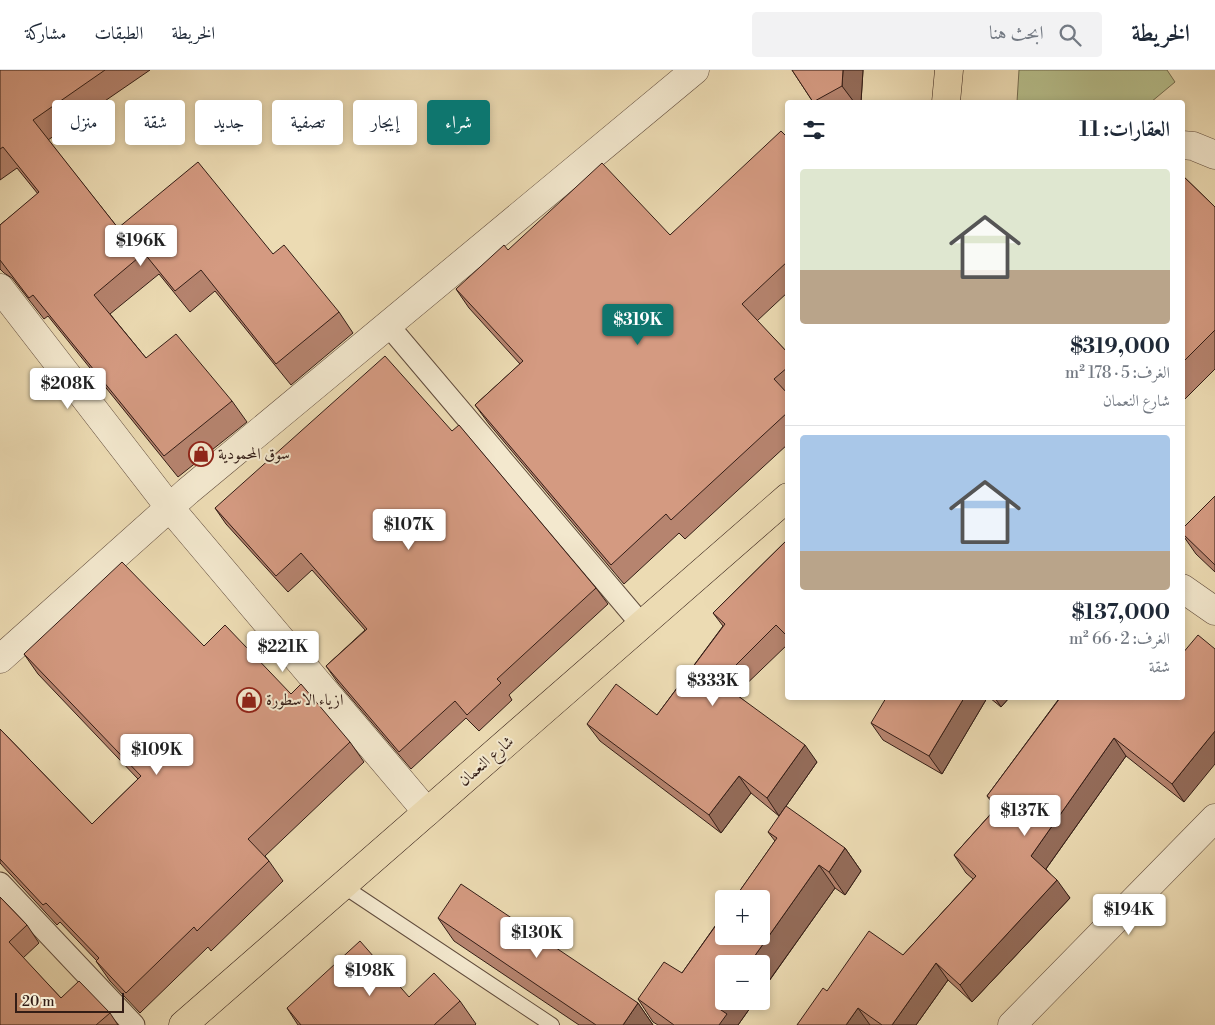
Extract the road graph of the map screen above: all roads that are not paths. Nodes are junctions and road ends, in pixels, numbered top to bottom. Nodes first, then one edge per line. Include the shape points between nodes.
1 (694, 70) edge
2 (950, 70) edge
3 (946, 100) edge
4 (1185, 145) edge
5 (1215, 155) edge
6 (0, 288) edge
7 (388, 325) junction
8 (785, 500) edge
9 (170, 508) junction
10 (1185, 590) edge
11 (1215, 611) edge
12 (642, 625) junction
13 (0, 659) edge
14 (427, 812) junction
15 (1215, 818) edge
16 (0, 883) edge
17 (343, 886) junction
18 (134, 1025) edge
19 (183, 1025) edge
20 (552, 1025) edge
21 (1012, 1025) edge

1 - 7 street
2 - 3 main road
4 - 5 street
6 - 9 street
7 - 9 street
7 - 12 street
8 - 12 main road, شارع النعمان
9 - 13 street
9 - 14 street
10 - 11 street
12 - 14 main road, شارع النعمان
14 - 17 main road, شارع النعمان
15 - 21 street
16 - 18 street
17 - 19 main road, شارع النعمان
17 - 20 lane

